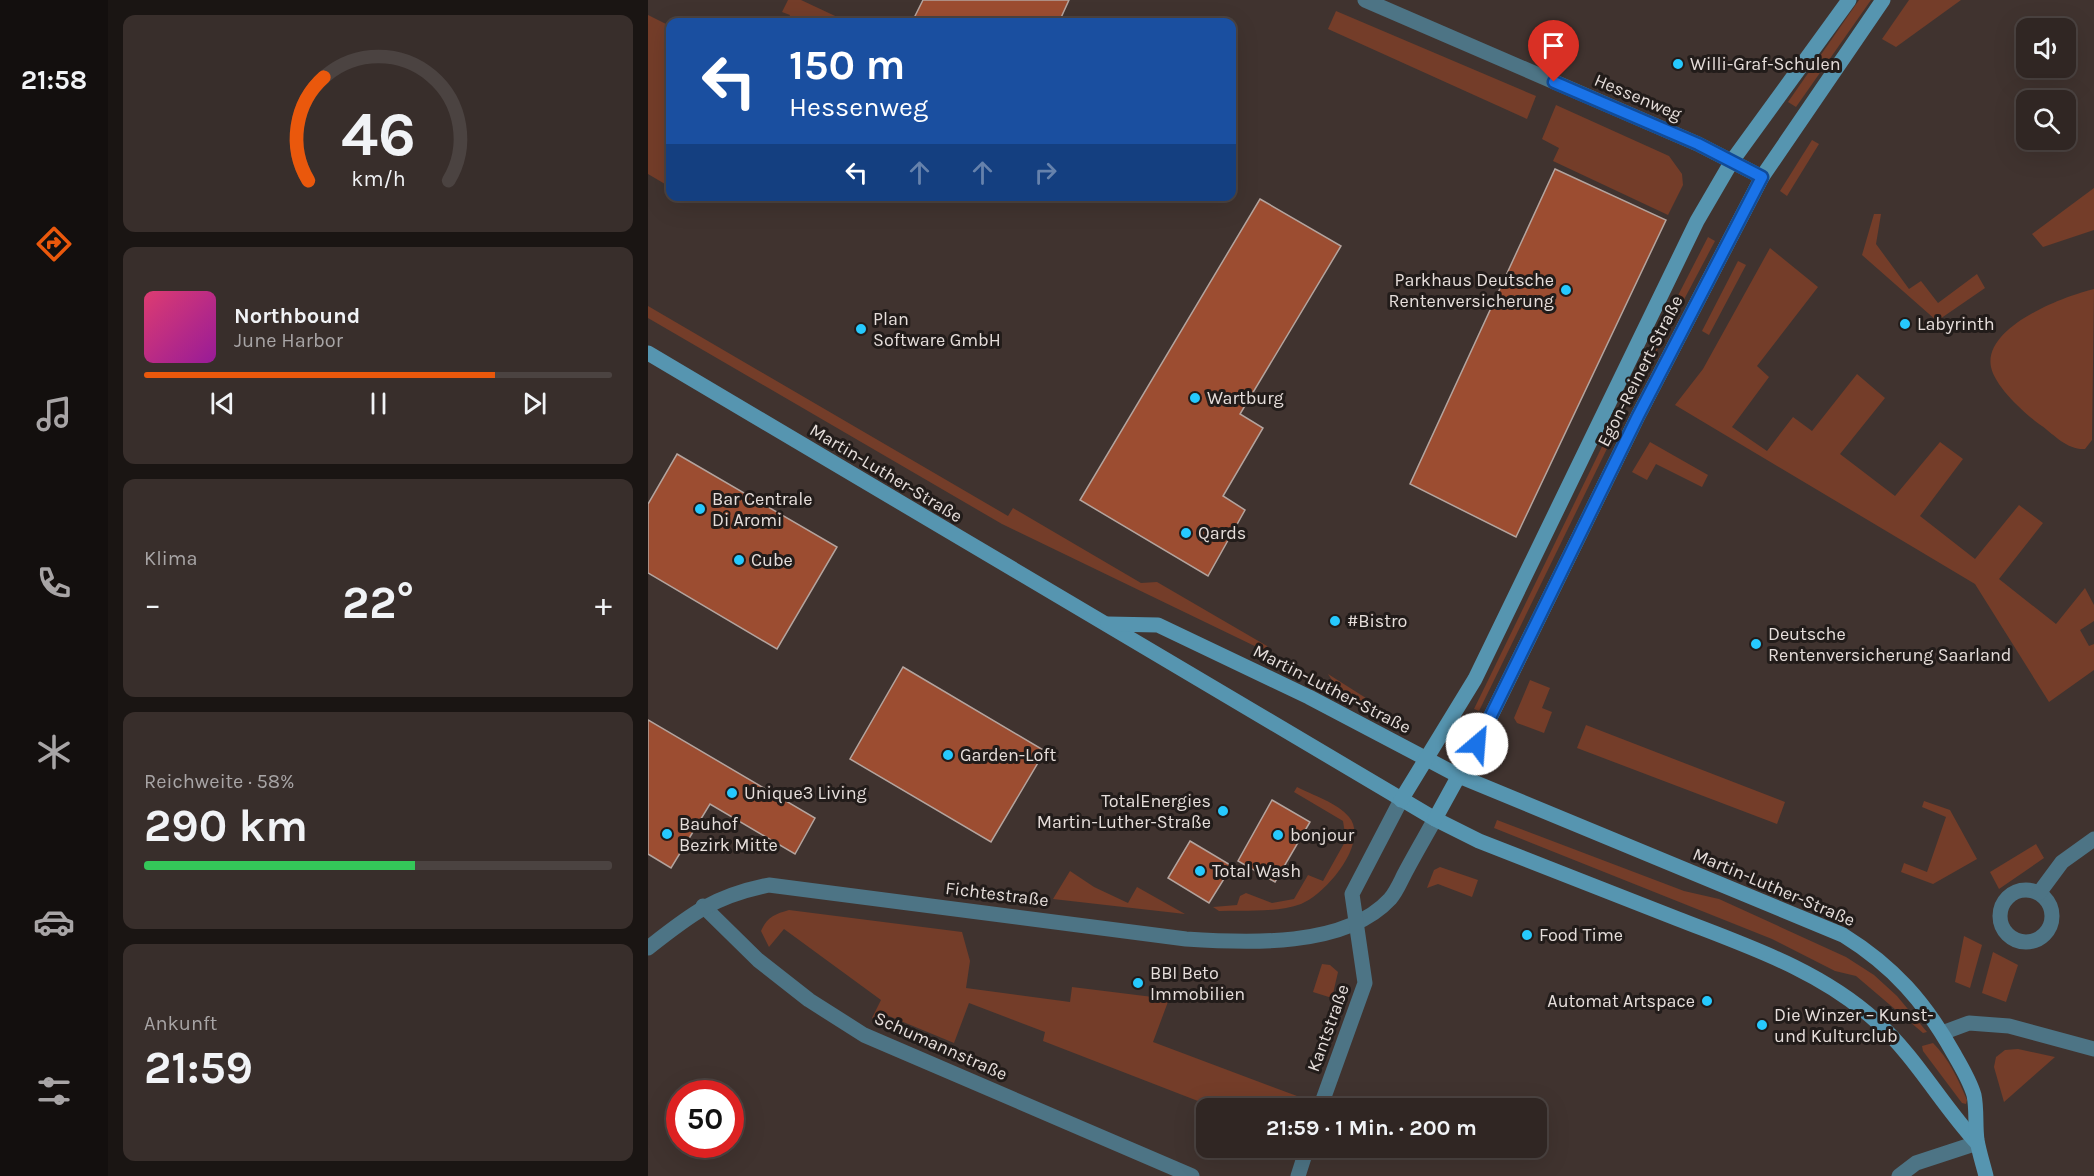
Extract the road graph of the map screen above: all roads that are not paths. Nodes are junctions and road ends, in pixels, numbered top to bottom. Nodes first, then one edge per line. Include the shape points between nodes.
1 (1365, 0) edge
2 (1849, 0) edge
3 (1883, 0) edge
4 (1731, 161) junction
5 (1762, 177) junction
6 (648, 353) edge
7 (1105, 624) junction
8 (1428, 759) junction
9 (1459, 776) junction
10 (1401, 800) junction
11 (1435, 819) junction
12 (2094, 839) edge
13 (2039, 893) dead end
14 (703, 906) junction
15 (1357, 924) junction
16 (648, 948) edge
17 (1942, 1033) junction
18 (2094, 1049) edge
19 (1324, 1098) edge
20 (1977, 1143) junction
21 (1304, 1158) edge
22 (1192, 1176) edge
23 (1298, 1176) edge
24 (1899, 1176) edge
25 (1986, 1176) edge

1 - 4 street, Hessenweg
2 - 4 main road, Egon-Reinert-Straße
3 - 5 main road, Egon-Reinert-Straße
4 - 5 street, Hessenweg
4 - 8 main road, Egon-Reinert-Straße via 1682,252 1475,679
5 - 9 main road, Egon-Reinert-Straße
6 - 7 main road, Martin-Luther-Straße
7 - 8 main road, Martin-Luther-Straße via 1158,625
7 - 10 main road, Martin-Luther-Straße
8 - 9 main road, Martin-Luther-Straße
8 - 10 main road
9 - 11 main road, Fichtestraße
9 - 17 main road, Martin-Luther-Straße via 1843,935 1894,972
10 - 11 main road, Martin-Luther-Straße
10 - 15 street via 1352,894
11 - 15 street, Fichtestraße via 1392,897
11 - 20 main road, Martin-Luther-Straße via 1479,841 1779,959 1827,984 1875,1020 1908,1052
12 - 13 street via 2062,862
14 - 15 street, Fichtestraße via 736,892 769,885 1230,942 1310,936
14 - 16 street, Fichtestraße
14 - 22 street, Schumannstraße via 758,960 809,1000 864,1035
15 - 19 street, Kantstraße via 1365,983
17 - 18 street via 1969,1023 2009,1026
17 - 20 main road, Martin-Luther-Straße via 1974,1095
20 - 24 street via 1916,1163
20 - 25 main road
21 - 23 street

